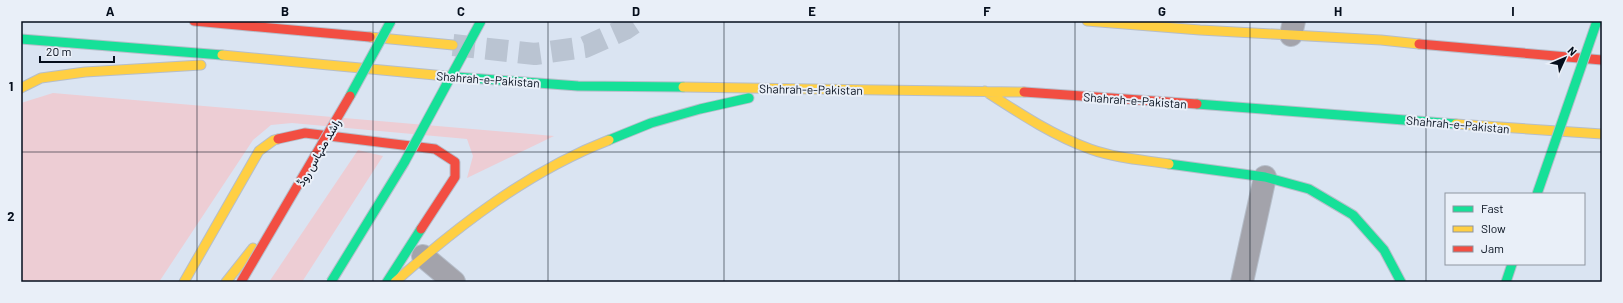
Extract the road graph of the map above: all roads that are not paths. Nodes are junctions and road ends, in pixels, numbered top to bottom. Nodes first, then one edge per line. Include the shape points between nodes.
1 (194, 21) edge
2 (391, 21) edge
3 (481, 21) edge
4 (1087, 21) edge
5 (1160, 21) edge
6 (1596, 21) edge
7 (1293, 28) edge
8 (1200, 30) junction
9 (21, 39) edge
10 (453, 45) tunnel mouth
11 (286, 60) junction
12 (1602, 60) edge
13 (21, 88) edge
14 (801, 88) junction
15 (984, 91) junction
16 (1602, 134) edge
17 (1265, 177) junction
18 (1537, 193) edge
19 (290, 200) junction
20 (423, 256) junction
21 (1512, 265) edge
22 (184, 282) edge
23 (226, 282) edge
24 (240, 282) edge
25 (331, 282) edge
26 (387, 282) edge
27 (395, 282) edge
28 (454, 282) edge
29 (1242, 282) edge
30 (1400, 282) edge
31 (1506, 282) edge

1 - 10 main road
2 - 19 main road, راشد منہاس روڈ, bridge
3 - 25 main road, bridge via 404,163
4 - 8 main road
5 - 8 main road
6 - 18 main road, bridge
7 - 8 main road
7 - 12 main road via 1381,40
9 - 11 main road, Shahrah-e-Pakistan
11 - 13 main road via 84,72 41,78
11 - 14 main road, Shahrah-e-Pakistan via 578,86
14 - 15 main road, Shahrah-e-Pakistan
14 - 20 main road via 718,103 638,128 561,162 489,204
15 - 16 main road, Shahrah-e-Pakistan via 1057,94
15 - 17 main road via 1038,125 1091,149 1134,159
17 - 29 street
17 - 30 main road via 1309,189 1353,215 1384,250
19 - 23 main road, bridge
19 - 24 main road, راشد منہاس روڈ, bridge
20 - 27 main road
20 - 28 street
21 - 31 main road
22 - 26 main road via 259,151 274,140 305,133 435,149 455,162 455,177

